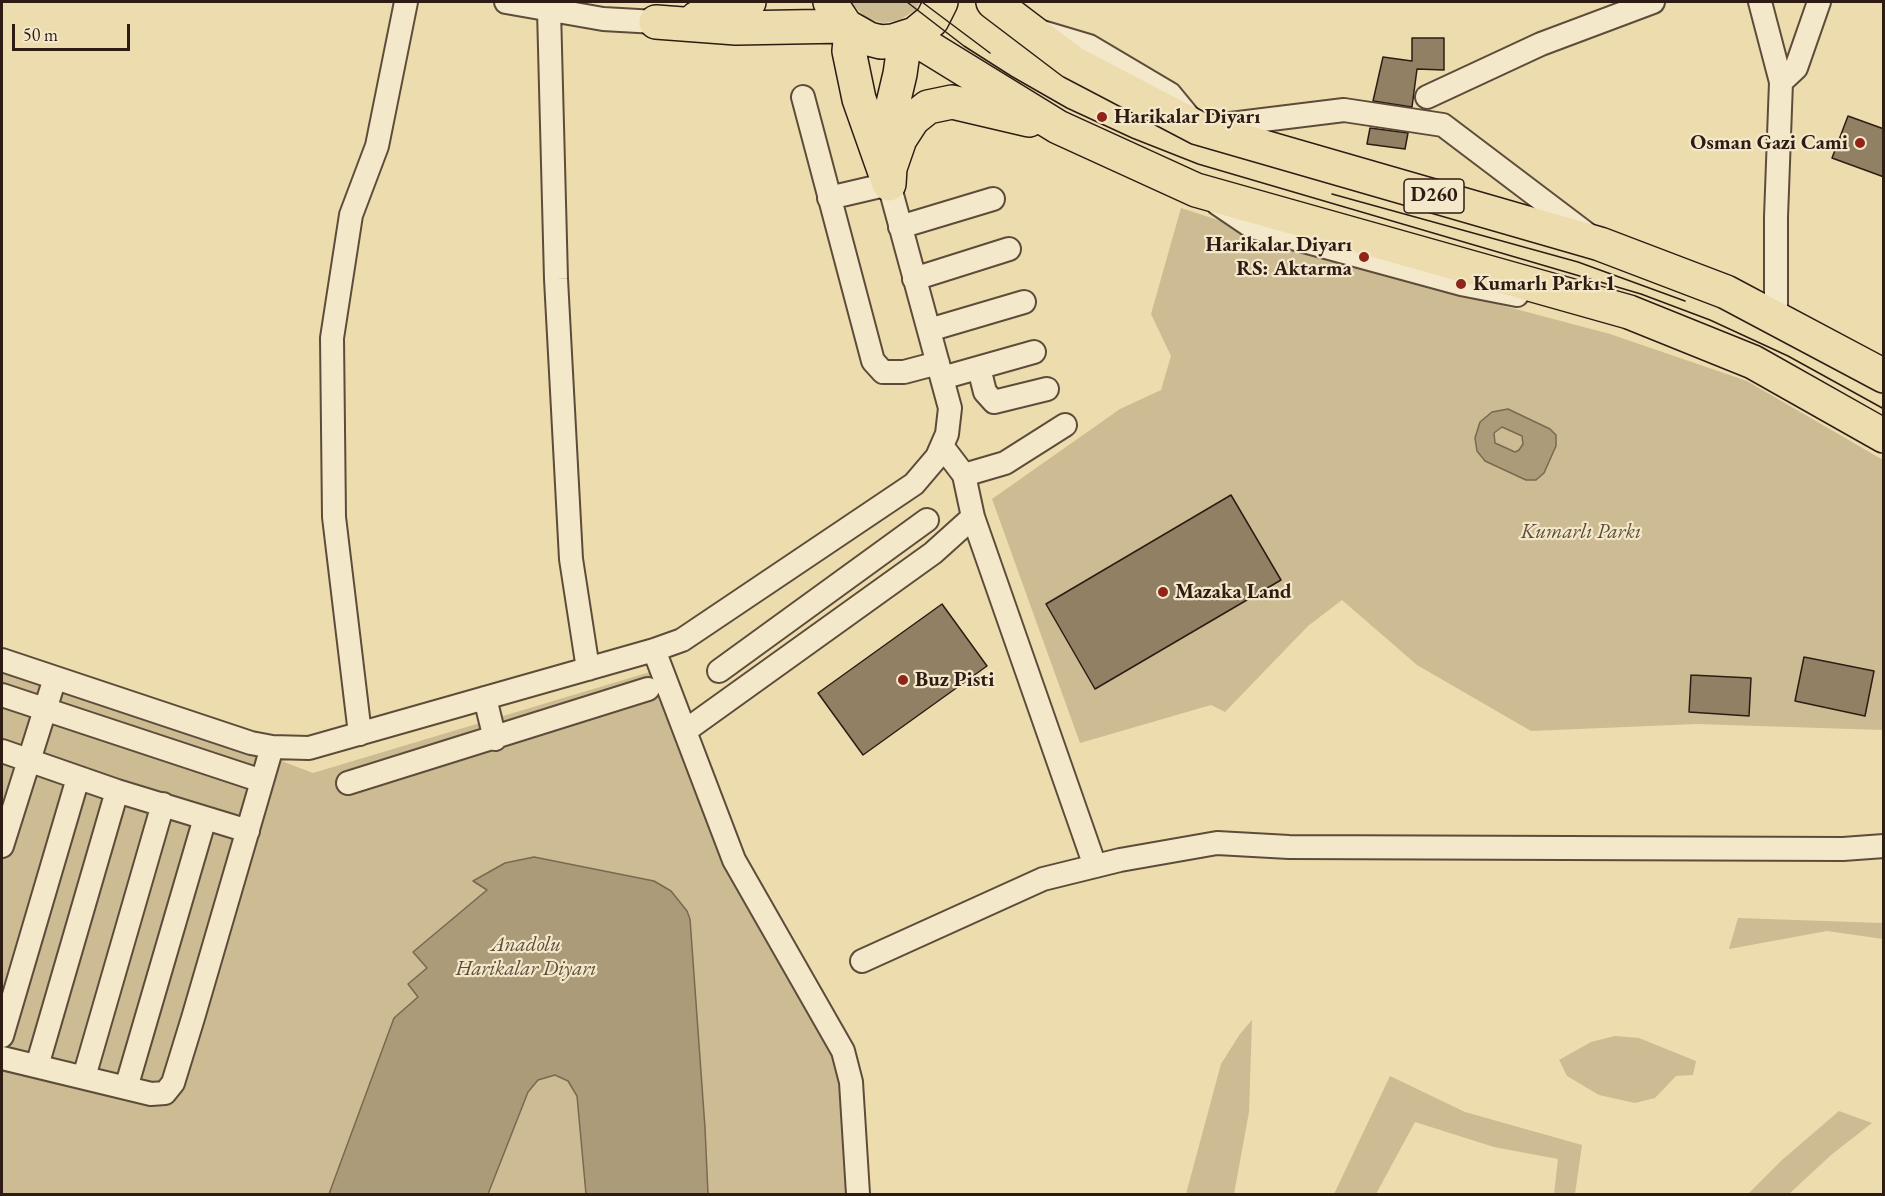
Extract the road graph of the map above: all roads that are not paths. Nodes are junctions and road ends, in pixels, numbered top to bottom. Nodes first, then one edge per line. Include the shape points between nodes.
1 (406, 2) edge
2 (506, 2) edge
3 (749, 2) edge
4 (941, 2) edge
5 (993, 2) edge
6 (1653, 2) edge
7 (1760, 2) edge
8 (1819, 2) edge
9 (549, 10) junction
10 (842, 19) edge
11 (656, 22) junction
12 (907, 37) junction
13 (1781, 82) junction
14 (803, 97) dead end
15 (1427, 97) dead end
16 (1058, 127) junction
17 (1198, 128) junction
18 (889, 184) junction
19 (829, 198) junction
20 (993, 199) dead end
21 (900, 227) junction
22 (1600, 244) junction
23 (1010, 249) dead end
24 (914, 279) junction
25 (1024, 302) dead end
26 (1776, 318) junction
27 (929, 330) junction
28 (1034, 352) dead end
29 (979, 368) junction
30 (940, 370) junction
31 (1884, 376) edge
32 (1047, 389) dead end
33 (1065, 425) dead end
34 (1884, 436) edge
35 (942, 446) junction
36 (964, 475) junction
37 (973, 517) junction
38 (927, 520) dead end
39 (828, 542) junction
40 (851, 574) junction
41 (869, 599) junction
42 (654, 651) junction
43 (2, 660) edge
44 (588, 669) junction
45 (719, 671) dead end
46 (55, 678) junction
47 (648, 689) dead end
48 (2, 695) edge
49 (485, 698) junction
50 (44, 709) junction
51 (685, 731) junction
52 (360, 734) junction
53 (495, 739) junction
54 (272, 747) junction
55 (2, 751) edge
56 (28, 761) junction
57 (78, 778) junction
58 (262, 781) junction
59 (348, 783) dead end
60 (117, 791) junction
61 (163, 804) junction
62 (205, 818) junction
63 (248, 831) junction
64 (2, 846) edge
65 (1884, 846) edge
66 (1095, 866) junction
67 (862, 961) dead end
68 (2, 1036) edge
69 (2, 1058) edge
70 (37, 1066) junction
71 (84, 1077) junction
72 (126, 1088) junction
73 (858, 1194) edge

1 - 52 street via 377,146 351,215 332,338 334,518
2 - 9 street
3 - 11 highway via 696,18
4 - 12 highway via 932,20
5 - 17 highway, D260 via 1072,62
6 - 15 street via 1541,44
7 - 13 street
8 - 13 street via 1796,68
9 - 11 street
9 - 44 street via 556,279 569,512
10 - 11 highway via 773,29
10 - 12 highway via 868,39 881,42
10 - 18 highway via 859,99
12 - 16 highway
12 - 18 highway via 887,129
13 - 26 street
14 - 19 street
16 - 18 highway via 952,102 936,104 920,112 906,129 894,153
16 - 34 highway via 1196,190 1629,312 1753,362
17 - 22 highway, D260
17 - 22 street via 1344,110 1443,125
18 - 19 street
18 - 21 street
19 - 30 street via 873,361 883,372
20 - 21 street
21 - 24 street
22 - 26 highway, D260 via 1726,292
23 - 24 street
24 - 27 street
25 - 27 street
26 - 31 highway, D260
27 - 30 street
28 - 29 street
29 - 30 street
29 - 32 street via 985,392 994,402
30 - 35 street via 950,408
33 - 36 street via 1005,463
35 - 36 street
35 - 39 street via 914,484
36 - 37 street
37 - 41 street via 933,553
37 - 66 street
38 - 40 street
39 - 40 street
39 - 42 street via 682,640
40 - 41 street
40 - 45 street
41 - 51 street
42 - 44 street
42 - 51 street
43 - 46 street
44 - 49 street
46 - 50 street
46 - 54 street
47 - 53 street
48 - 50 street
49 - 52 street
49 - 53 street
50 - 56 street
50 - 58 street
51 - 73 street via 734,860 843,1051 851,1082
52 - 54 street via 309,748
53 - 59 street
54 - 58 street
55 - 56 street
56 - 57 street
56 - 64 street
57 - 60 street
57 - 68 street
58 - 63 street
60 - 61 street
60 - 70 street
61 - 62 street
61 - 71 street
62 - 63 street
62 - 72 street
63 - 72 street via 172,1083 165,1093
65 - 66 street via 1289,847 1217,843
66 - 67 street via 1043,879
69 - 70 street
70 - 71 street
71 - 72 street

